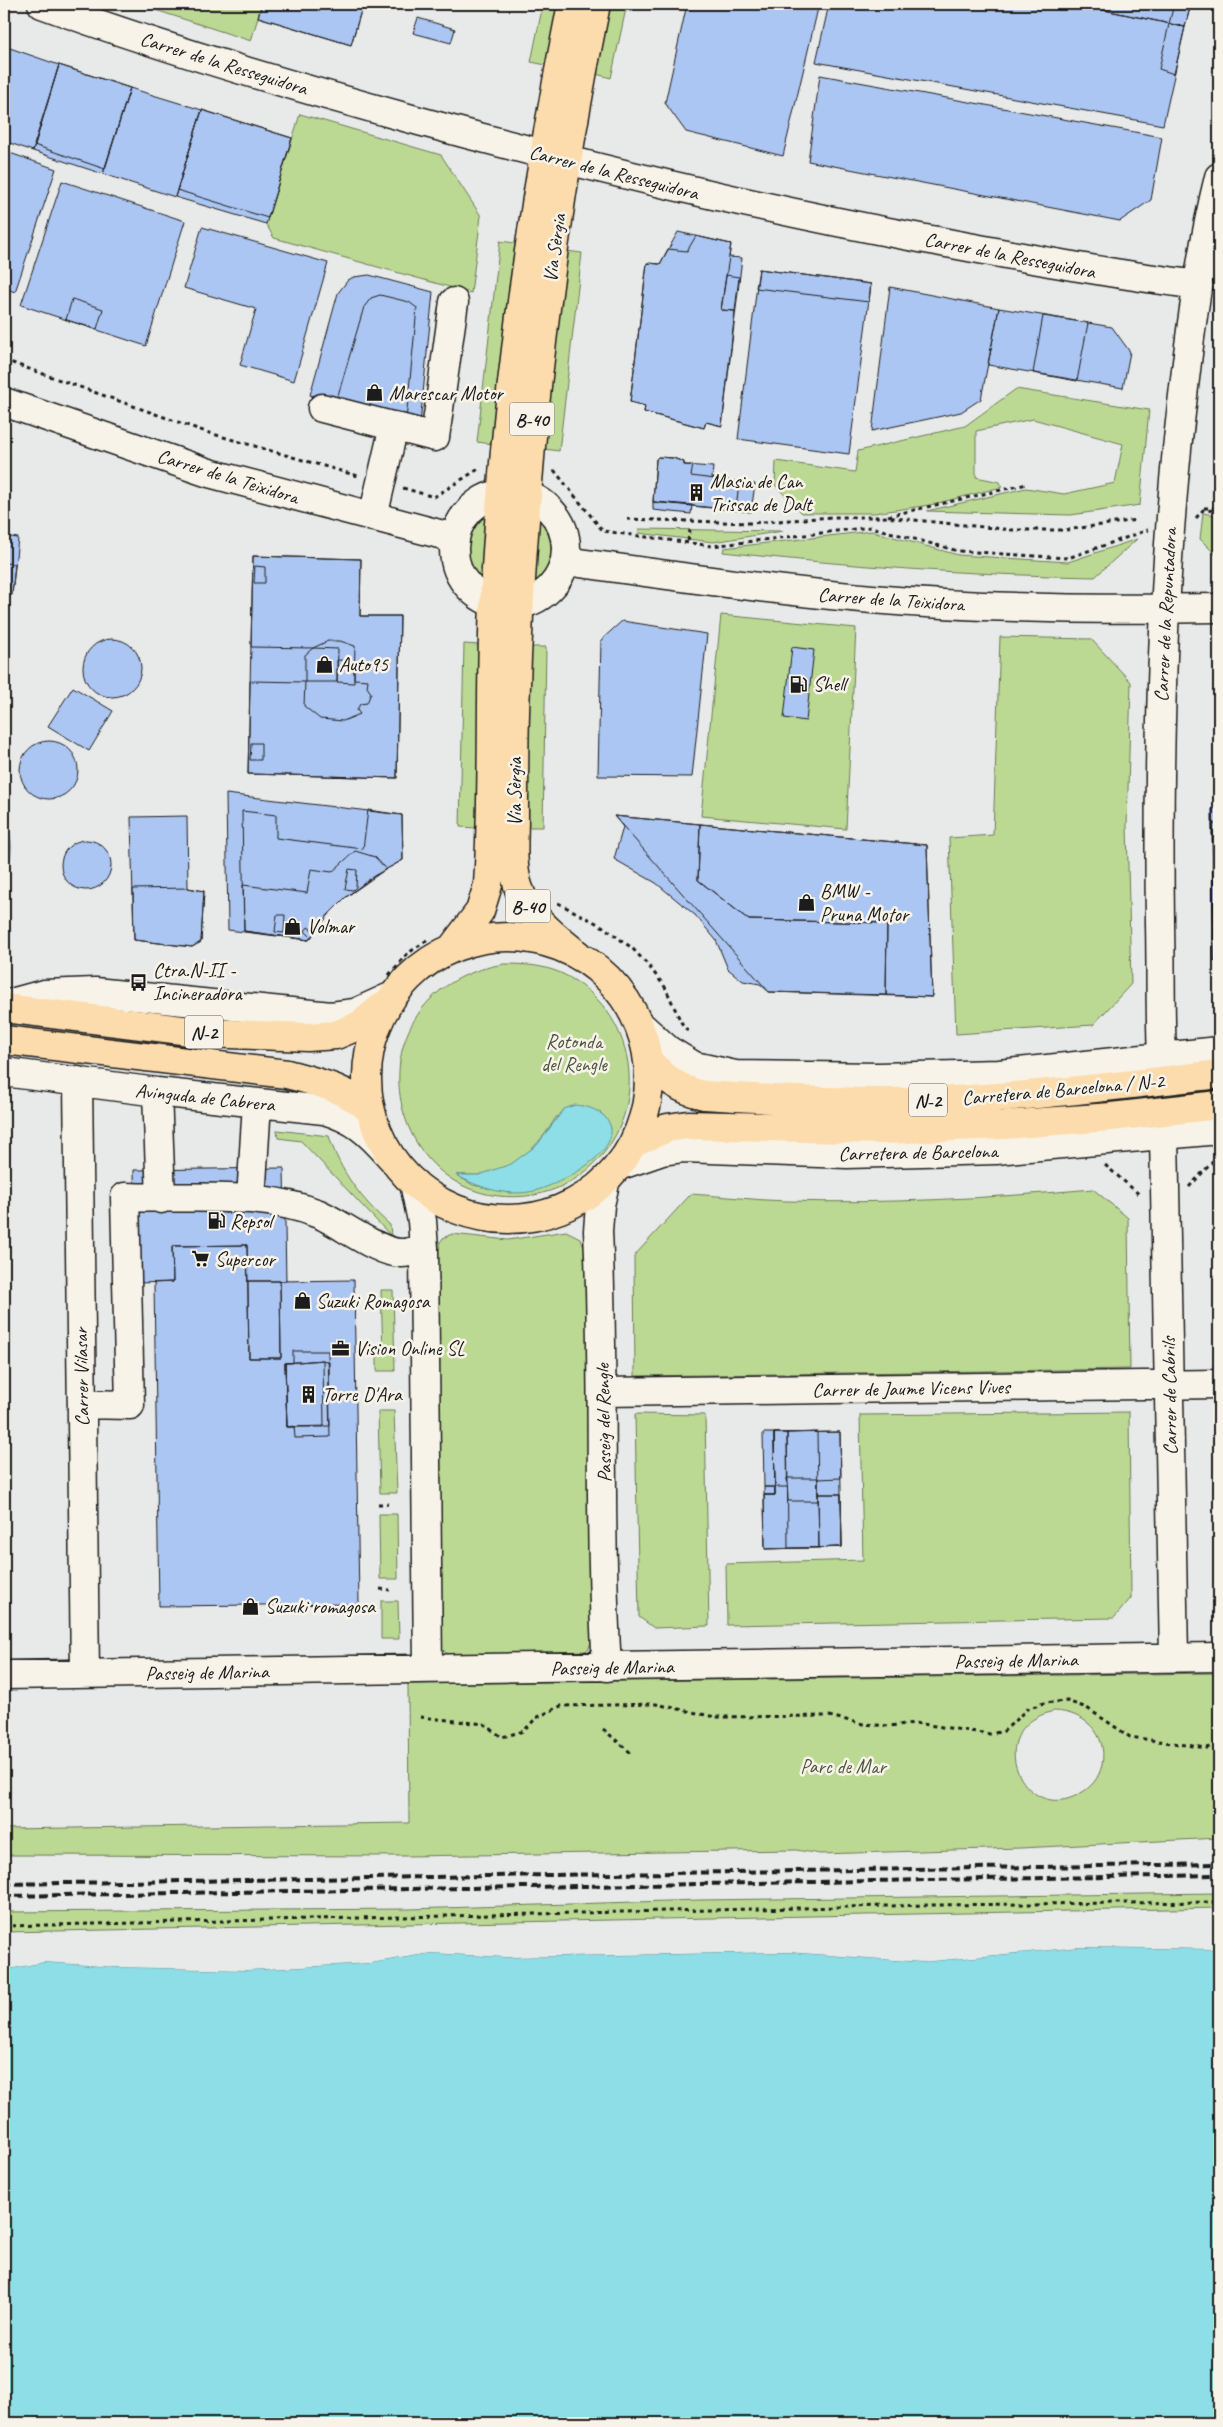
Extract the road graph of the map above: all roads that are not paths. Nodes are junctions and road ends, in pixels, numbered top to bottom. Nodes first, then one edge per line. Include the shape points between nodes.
1 (42, 4) edge
2 (572, 4) edge
3 (596, 4) edge
4 (555, 158) junction
5 (1219, 177) edge
6 (1199, 285) junction
7 (454, 302) dead end
8 (4, 402) edge
9 (322, 408) dead end
10 (394, 426) junction
11 (514, 494) junction
12 (373, 517) junction
13 (455, 541) junction
14 (565, 561) junction
15 (507, 604) junction
16 (1219, 608) edge
17 (1164, 609) junction
18 (452, 948) junction
19 (578, 955) junction
20 (392, 996) junction
21 (4, 1006) edge
22 (638, 1023) junction
23 (4, 1040) edge
24 (1219, 1051) edge
25 (1162, 1058) junction
26 (648, 1060) junction
27 (4, 1072) edge
28 (1219, 1074) edge
29 (78, 1081) junction
30 (157, 1092) junction
31 (257, 1103) junction
32 (1219, 1105) edge
33 (370, 1110) junction
34 (1219, 1130) edge
35 (1164, 1135) junction
36 (634, 1143) junction
37 (390, 1156) junction
38 (612, 1173) junction
39 (414, 1183) junction
40 (161, 1199) junction
41 (251, 1199) junction
42 (424, 1248) junction
43 (1219, 1384) edge
44 (1169, 1385) junction
45 (603, 1392) junction
46 (82, 1404) junction
47 (1174, 1657) junction
48 (1219, 1657) edge
49 (607, 1667) junction
50 (428, 1669) junction
51 (85, 1674) junction
52 (4, 1675) edge

1 - 4 street, Carrer de la Resseguidora via 213,62
2 - 4 main road, Via Sèrgia / B-40
3 - 4 main road, Via Sèrgia / B-40
4 - 6 street, Carrer de la Resseguidora via 771,210 1122,276
4 - 11 main road, Via Sèrgia / B-40 via 540,348 516,466
5 - 6 street, Carrer de la Repuntadora
6 - 17 street, Carrer de la Repuntadora via 1186,364
7 - 10 street via 435,437
8 - 12 street, Carrer de la Teixidora via 210,472
9 - 10 street
10 - 12 street
11 - 13 street via 488,498 475,505 465,515
11 - 14 street via 541,502 558,521 566,544
11 - 15 main road, Via Sèrgia / B-40
12 - 13 street, Carrer de la Teixidora
13 - 15 street via 454,557 468,586 480,596
14 - 15 street via 553,585 532,601
14 - 17 street, Carrer de la Teixidora via 762,588 874,599 1082,609
15 - 18 main road, Via Sèrgia / B-40 via 488,885 480,911
15 - 19 main road, Via Sèrgia / B-40 via 515,737 515,872 522,897 530,910
16 - 17 street, Carrer de la Teixidora
17 - 25 street, Carrer de la Repuntadora via 1159,831
18 - 19 main road, N-2 via 494,937 516,937 538,940
18 - 20 main road, N-2 via 408,976
19 - 22 main road, N-2 via 618,990
20 - 21 main road, N-2 via 360,1025 336,1035 308,1037 206,1032
20 - 33 main road, N-2 via 371,1039 366,1086
22 - 25 street via 668,1050 694,1066 735,1075 878,1077 999,1074
22 - 26 main road, N-2
23 - 33 main road, N-2 via 287,1074 318,1082 358,1099
24 - 25 street
26 - 28 main road, Carretera de Barcelona / N-2 / N-2 via 673,1084 690,1093 887,1102 1001,1097
26 - 36 main road, N-2 via 646,1111
27 - 29 street, Avinguda de Cabrera
29 - 30 street, Avinguda de Cabrera
29 - 46 street, Carrer Vilasar
30 - 31 street, Avinguda de Cabrera
30 - 40 street
31 - 37 street, Avinguda de Cabrera via 324,1110 348,1118 373,1137
31 - 41 street
32 - 36 main road, Carretera de Barcelona / N-2 / N-2 via 1004,1125 883,1130 688,1125 667,1128
33 - 37 main road, N-2
34 - 35 street, Carretera de Barcelona
35 - 38 street, Carretera de Barcelona via 1047,1147 912,1153 684,1148 662,1151
35 - 44 street, Carrer de Cabrils
36 - 38 main road, N-2
37 - 39 main road, N-2
38 - 39 main road, N-2 via 588,1195 568,1206 546,1214 507,1219 453,1208
38 - 45 street, Passeig del Rengle via 600,1205 598,1231
39 - 42 street
40 - 41 street
40 - 46 street via 125,1197 130,1405
41 - 42 street via 319,1214 370,1243 401,1254
42 - 50 street
43 - 44 street, Carrer de Jaume Vicens Vives
44 - 45 street, Carrer de Jaume Vicens Vives
44 - 47 street, Carrer de Cabrils
45 - 49 street, Passeig del Rengle
46 - 51 street, Carrer Vilasar
47 - 48 street, Passeig de Marina
47 - 49 street, Passeig de Marina
49 - 50 street, Passeig de Marina
50 - 51 street, Passeig de Marina
51 - 52 street, Passeig de Marina

